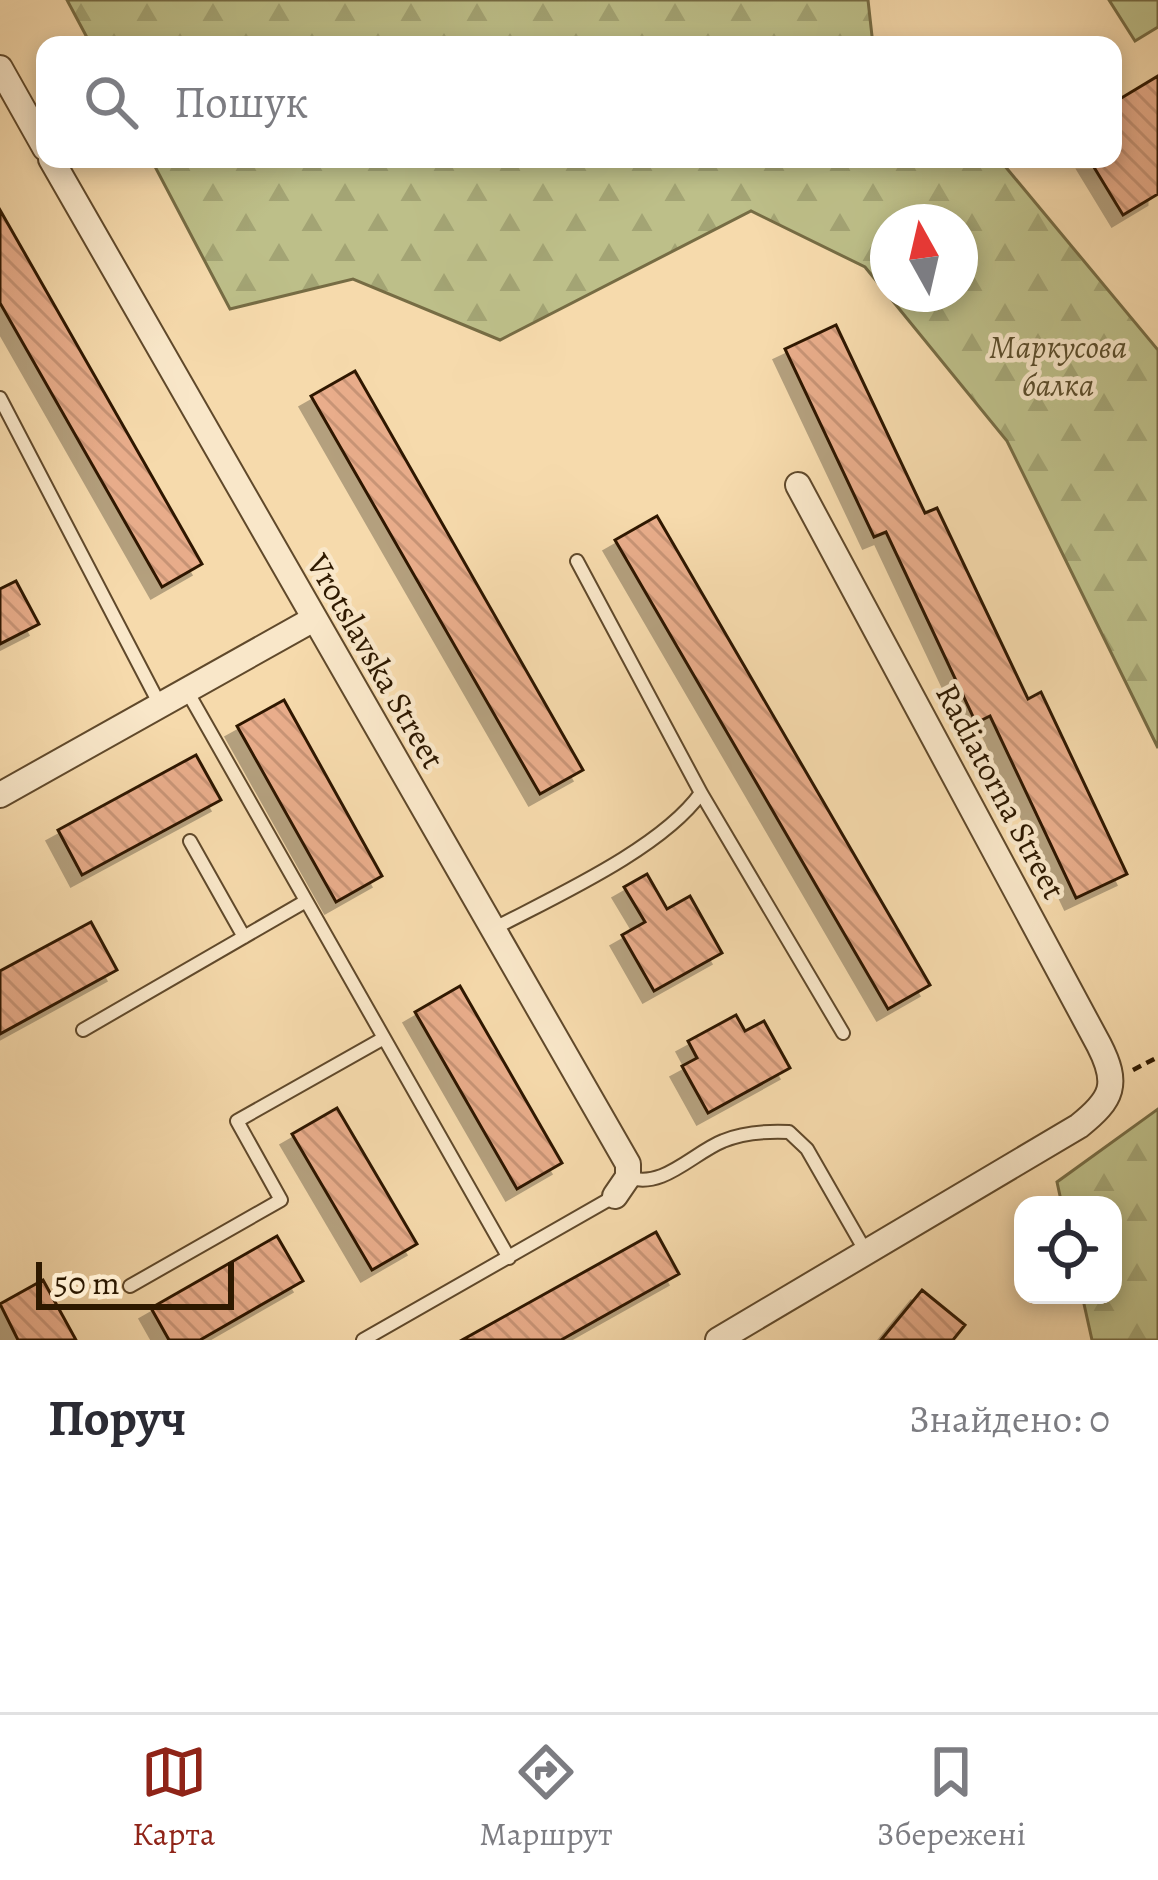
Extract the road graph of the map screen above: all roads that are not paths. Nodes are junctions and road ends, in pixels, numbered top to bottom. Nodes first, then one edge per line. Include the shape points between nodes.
1 (0, 68) edge
2 (36, 132) edge
3 (56, 168) edge
4 (0, 398) edge
5 (799, 484) dead end
6 (577, 561) dead end
7 (312, 620) junction
8 (187, 690) junction
9 (160, 705) junction
10 (701, 793) junction
11 (0, 795) edge
12 (190, 841) dead end
13 (306, 901) junction
14 (495, 928) junction
15 (244, 938) junction
16 (83, 1030) dead end
17 (843, 1033) dead end
18 (384, 1038) junction
19 (621, 1187) junction
20 (866, 1252) junction
21 (509, 1258) junction
22 (130, 1286) dead end
23 (363, 1340) edge
24 (718, 1340) edge

1 - 2 street
3 - 7 street, Vrotslavska Street
4 - 9 lane
5 - 20 street, Radiatorna Street via 1112,1081 1079,1126
6 - 10 lane
7 - 8 street
7 - 14 street, Vrotslavska Street
8 - 9 street
8 - 13 lane
9 - 11 street
10 - 14 lane via 641,844
10 - 17 lane
12 - 15 lane
13 - 15 lane
13 - 18 lane
14 - 19 street, Vrotslavska Street via 628,1165
15 - 16 lane
18 - 21 lane
18 - 22 lane via 237,1121 281,1200
19 - 20 lane via 657,1178 721,1141 789,1132
19 - 21 lane
20 - 24 street
21 - 23 lane

